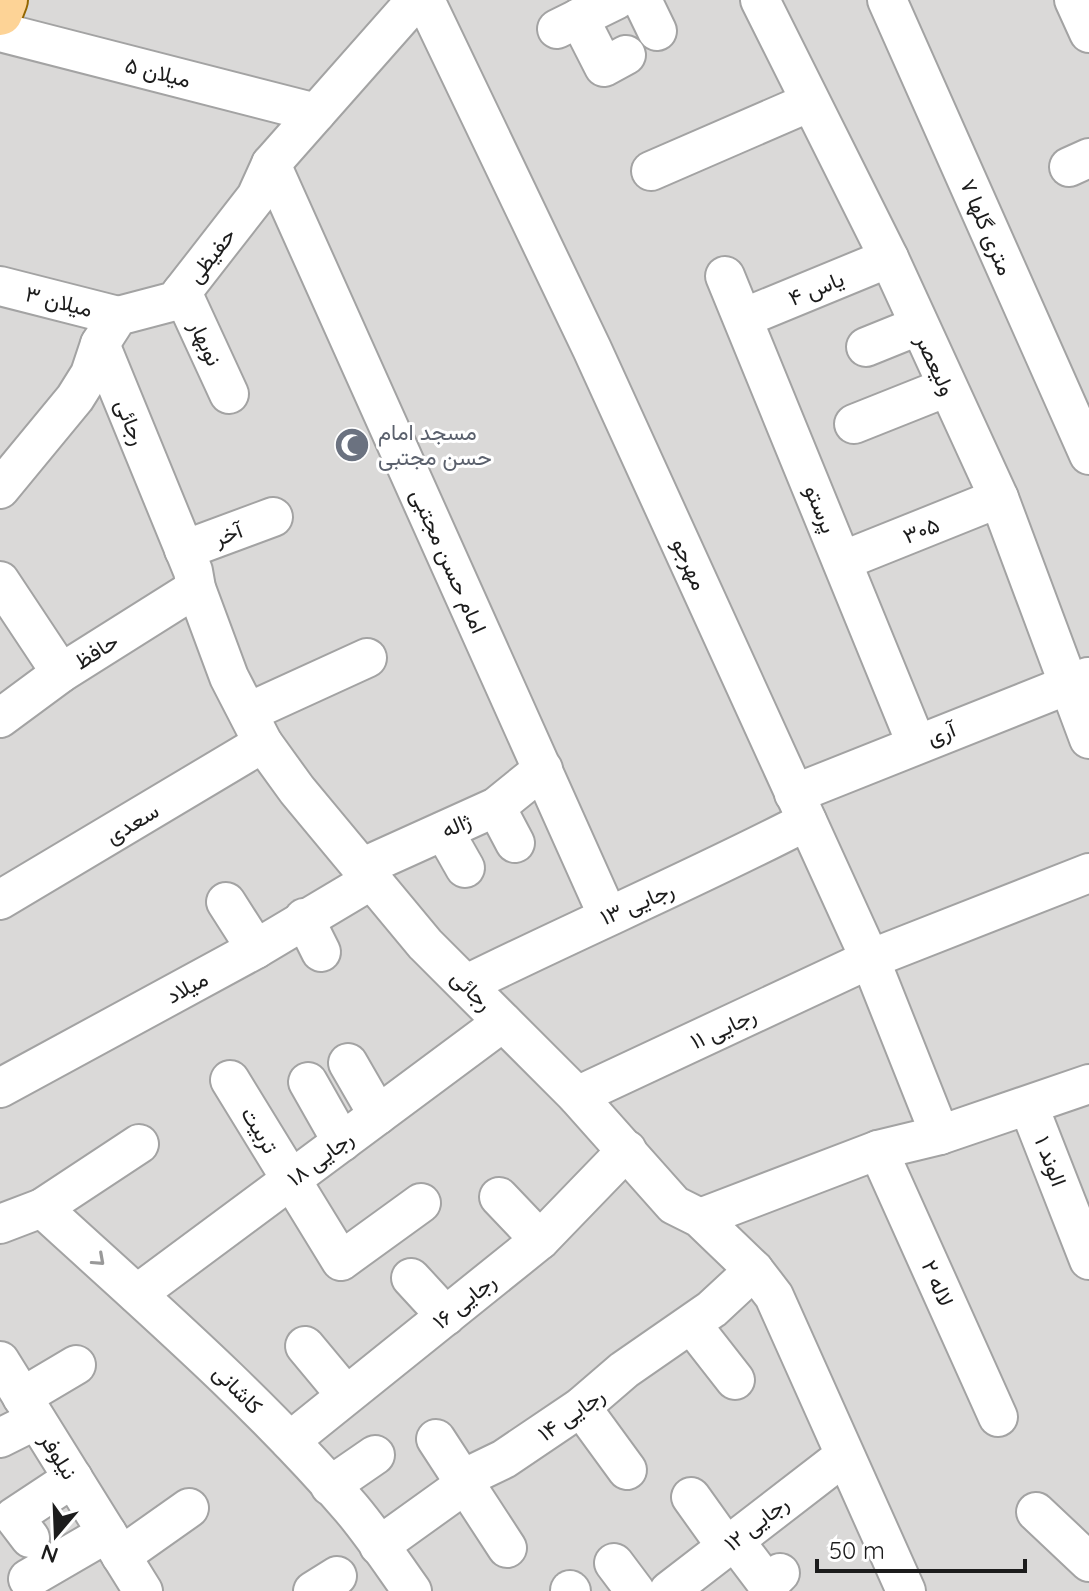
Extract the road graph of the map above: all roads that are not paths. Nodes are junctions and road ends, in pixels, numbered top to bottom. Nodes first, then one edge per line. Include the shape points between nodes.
1 (5, 0) edge
2 (416, 0) edge
3 (425, 0) edge
4 (760, 0) edge
5 (887, 0) edge
6 (1074, 0) edge
7 (610, 11) edge
8 (0, 13) edge
9 (0, 32) edge
10 (1089, 33) edge
11 (607, 65) dead end
12 (810, 102) junction
13 (316, 113) junction
14 (271, 164) junction
15 (651, 171) dead end
16 (889, 258) junction
17 (725, 276) dead end
18 (0, 286) edge
19 (182, 292) junction
20 (743, 318) junction
21 (918, 326) junction
22 (109, 330) junction
23 (866, 347) dead end
24 (947, 387) junction
25 (229, 394) dead end
26 (854, 424) dead end
27 (1089, 455) edge
28 (0, 489) edge
29 (999, 498) junction
30 (273, 517) dead end
31 (184, 550) junction
32 (842, 561) junction
33 (0, 581) edge
34 (196, 588) junction
35 (367, 658) dead end
36 (61, 673) junction
37 (1078, 681) edge
38 (0, 718) edge
39 (256, 728) junction
40 (1089, 739) edge
41 (916, 743) junction
42 (543, 769) junction
43 (496, 807) junction
44 (800, 807) junction
45 (444, 831) junction
46 (515, 843) dead end
47 (465, 868) dead end
48 (1089, 873) edge
49 (366, 874) junction
50 (0, 900) edge
51 (226, 902) dead end
52 (607, 914) junction
53 (304, 918) junction
54 (256, 949) junction
55 (321, 952) dead end
56 (870, 959) junction
57 (467, 984) junction
58 (503, 1022) junction
59 (348, 1063) dead end
60 (230, 1080) dead end
61 (308, 1082) dead end
62 (1089, 1084) edge
63 (0, 1088) edge
64 (577, 1096) junction
65 (1029, 1107) junction
66 (378, 1115) junction
67 (940, 1135) junction
68 (342, 1142) junction
69 (139, 1144) dead end
70 (627, 1150) junction
71 (878, 1150) junction
72 (290, 1180) junction
73 (499, 1197) dead end
74 (421, 1203) dead end
75 (42, 1208) junction
76 (700, 1218) junction
77 (0, 1224) edge
78 (540, 1240) junction
79 (1089, 1260) edge
80 (754, 1270) junction
81 (411, 1278) dead end
82 (137, 1294) junction
83 (446, 1316) junction
84 (692, 1325) junction
85 (305, 1346) dead end
86 (76, 1365) dead end
87 (735, 1380) dead end
88 (14, 1387) edge
89 (345, 1394) junction
90 (581, 1407) junction
91 (998, 1417) dead end
92 (0, 1438) edge
93 (436, 1439) dead end
94 (290, 1441) junction
95 (375, 1455) dead end
96 (844, 1456) junction
97 (627, 1470) dead end
98 (73, 1478) junction
99 (464, 1485) junction
100 (330, 1486) junction
101 (691, 1497) dead end
102 (189, 1508) dead end
103 (1036, 1512) dead end
104 (30, 1538) dead end
105 (730, 1543) junction
106 (114, 1545) junction
107 (379, 1546) junction
108 (507, 1548) dead end
109 (1089, 1562) edge
110 (780, 1573) dead end
111 (28, 1579) dead end
112 (143, 1591) edge
113 (412, 1591) edge
114 (669, 1591) edge
115 (906, 1591) edge

1 - 8 main road
2 - 13 street, حفیظی
3 - 44 street, مهرجو via 592,349
4 - 12 street, ولیعصر
5 - 27 street, ۷ متری گلها
6 - 10 street
7 - 11 street
9 - 13 street, میلان ۵
12 - 15 street
12 - 16 street, ولیعصر
13 - 14 street, حفیظی
14 - 19 street, حفیظی via 256,197
14 - 42 street, امام حسن مجتبی
16 - 20 street, یاس ۴
16 - 21 street, ولیعصر
17 - 20 street, پرستو
18 - 22 street, میلان ۳
19 - 22 street, حفیظی via 167,305
19 - 25 street, نوبهار
20 - 32 street, پرستو
21 - 23 street
21 - 24 street, ولیعصر
22 - 28 street via 75,398
22 - 31 street, رجائی
24 - 26 street
24 - 29 street, ولیعصر
29 - 32 street, ۳۰۵
29 - 37 street, ولیعصر
30 - 31 street, آخر
31 - 34 street, رجائی
32 - 41 street, پرستو
33 - 36 street
34 - 36 street, حافظ
34 - 39 street, رجائی via 229,677
35 - 39 street, سعدی
36 - 38 street, حافظ
37 - 40 street, ولیعصر
37 - 41 street, آری
39 - 49 street, رجائی
39 - 50 street, سعدی
41 - 44 street, آری
42 - 43 street, ژاله
42 - 52 street, امام حسن مجتبی
43 - 45 street, ژاله
43 - 46 street
44 - 52 street, رجایی ۱۳ via 698,878
44 - 56 street, مهرجو
45 - 47 street
45 - 49 street, ژاله
48 - 56 street, رجایی ۱۱
49 - 53 street, میلاد
49 - 57 street, رجائی
51 - 54 street
52 - 57 street, رجایی ۱۳
53 - 54 street, میلاد
53 - 55 street
54 - 63 street, میلاد
56 - 64 street, رجایی ۱۱
56 - 67 street, مهرجو
57 - 58 street, رجائی
58 - 64 street, رجائی
58 - 66 street, رجایی ۱۸
59 - 66 street
60 - 72 street, تربیت
61 - 68 street
62 - 65 street
64 - 70 street, رجائی
65 - 67 street
65 - 79 street, الوند ۱
66 - 68 street, رجایی ۱۸
67 - 71 street
68 - 72 street, رجایی ۱۸
69 - 75 street
70 - 76 street, رجائی via 674,1205
70 - 78 street, رجایی ۱۶
71 - 76 street
71 - 91 street, لاله ۲
72 - 74 street, تربیت via 341,1261
72 - 82 street, رجایی ۱۸
73 - 78 street
75 - 77 street
75 -> 82 street, کاشانی
76 - 80 street, رجائی
78 - 83 street, رجایی ۱۶
80 - 84 street, رجایی ۱۴
80 - 96 street, رجائی via 774,1296
81 - 83 street
82 - 94 street, کاشانی
83 - 89 street, رجایی ۱۶
84 - 87 street
84 - 90 street, رجایی ۱۴ via 624,1370
85 - 89 street
86 - 88 street
88 - 92 street
88 - 98 street, نیلوفر
89 - 94 street, رجایی ۱۶
90 - 97 street
90 - 99 street, رجایی ۱۴
93 - 99 street
94 - 100 street, کاشانی
95 - 100 street
96 - 105 street, رجایی ۱۲
96 - 115 street, رجائی
98 - 104 street via 14,1517
98 - 106 street, نیلوفر
99 - 107 street, رجایی ۱۴
99 - 108 street
100 - 107 street, کاشانی
101 - 105 street
102 - 106 street
103 - 109 street
105 - 110 street via 768,1585
105 - 114 street, رجایی ۱۲
106 - 111 street
106 - 112 street, نیلوفر
107 - 113 street, کاشانی

